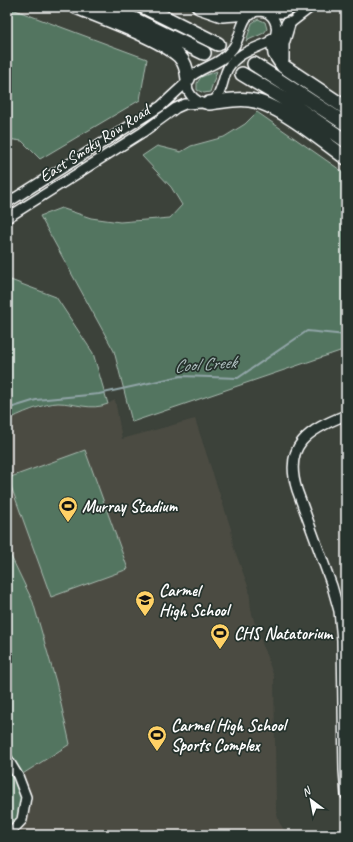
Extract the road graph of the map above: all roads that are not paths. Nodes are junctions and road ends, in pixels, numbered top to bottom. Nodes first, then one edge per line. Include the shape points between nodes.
1 (76, 7) edge
2 (109, 7) edge
3 (144, 7) edge
4 (199, 7) edge
5 (294, 7) edge
6 (311, 7) edge
7 (250, 13) junction
8 (268, 13) junction
9 (285, 15) edge
10 (274, 37) junction
11 (218, 44) tunnel mouth
12 (204, 52) tunnel mouth
13 (254, 64) tunnel mouth
14 (284, 68) junction
15 (242, 74) tunnel mouth
16 (187, 80) junction
17 (205, 103) junction
18 (346, 108) edge
19 (346, 124) edge
20 (346, 141) edge
21 (346, 158) edge
22 (7, 204) edge
23 (7, 218) edge
24 (346, 415) edge
25 (7, 758) edge
26 (346, 795) edge
27 (8, 835) edge

1 - 16 highway via 171,50 184,62
2 - 12 highway
3 - 11 highway
4 - 7 highway via 222,15
5 - 9 street
6 - 9 street
7 - 8 street
7 - 16 street, East Smoky Row Road via 244,21 235,46 226,56 216,64 196,71
8 - 9 street
8 - 10 street via 274,21
9 - 10 street
9 - 14 highway via 281,51
10 - 14 highway via 275,54
10 - 17 street via 246,50 238,57 228,69 220,93 214,101
13 - 19 highway
14 - 18 highway
15 - 20 highway
16 - 17 street via 191,95
16 - 22 street, East Smoky Row Road via 172,97 150,113
17 - 21 highway via 236,99 261,102 281,112
17 - 23 street, East Smoky Row Road via 185,104 176,108 143,132
24 - 26 street via 320,426 306,436 298,445 292,465 292,476 339,611
25 - 27 street via 18,776 26,798 22,820

